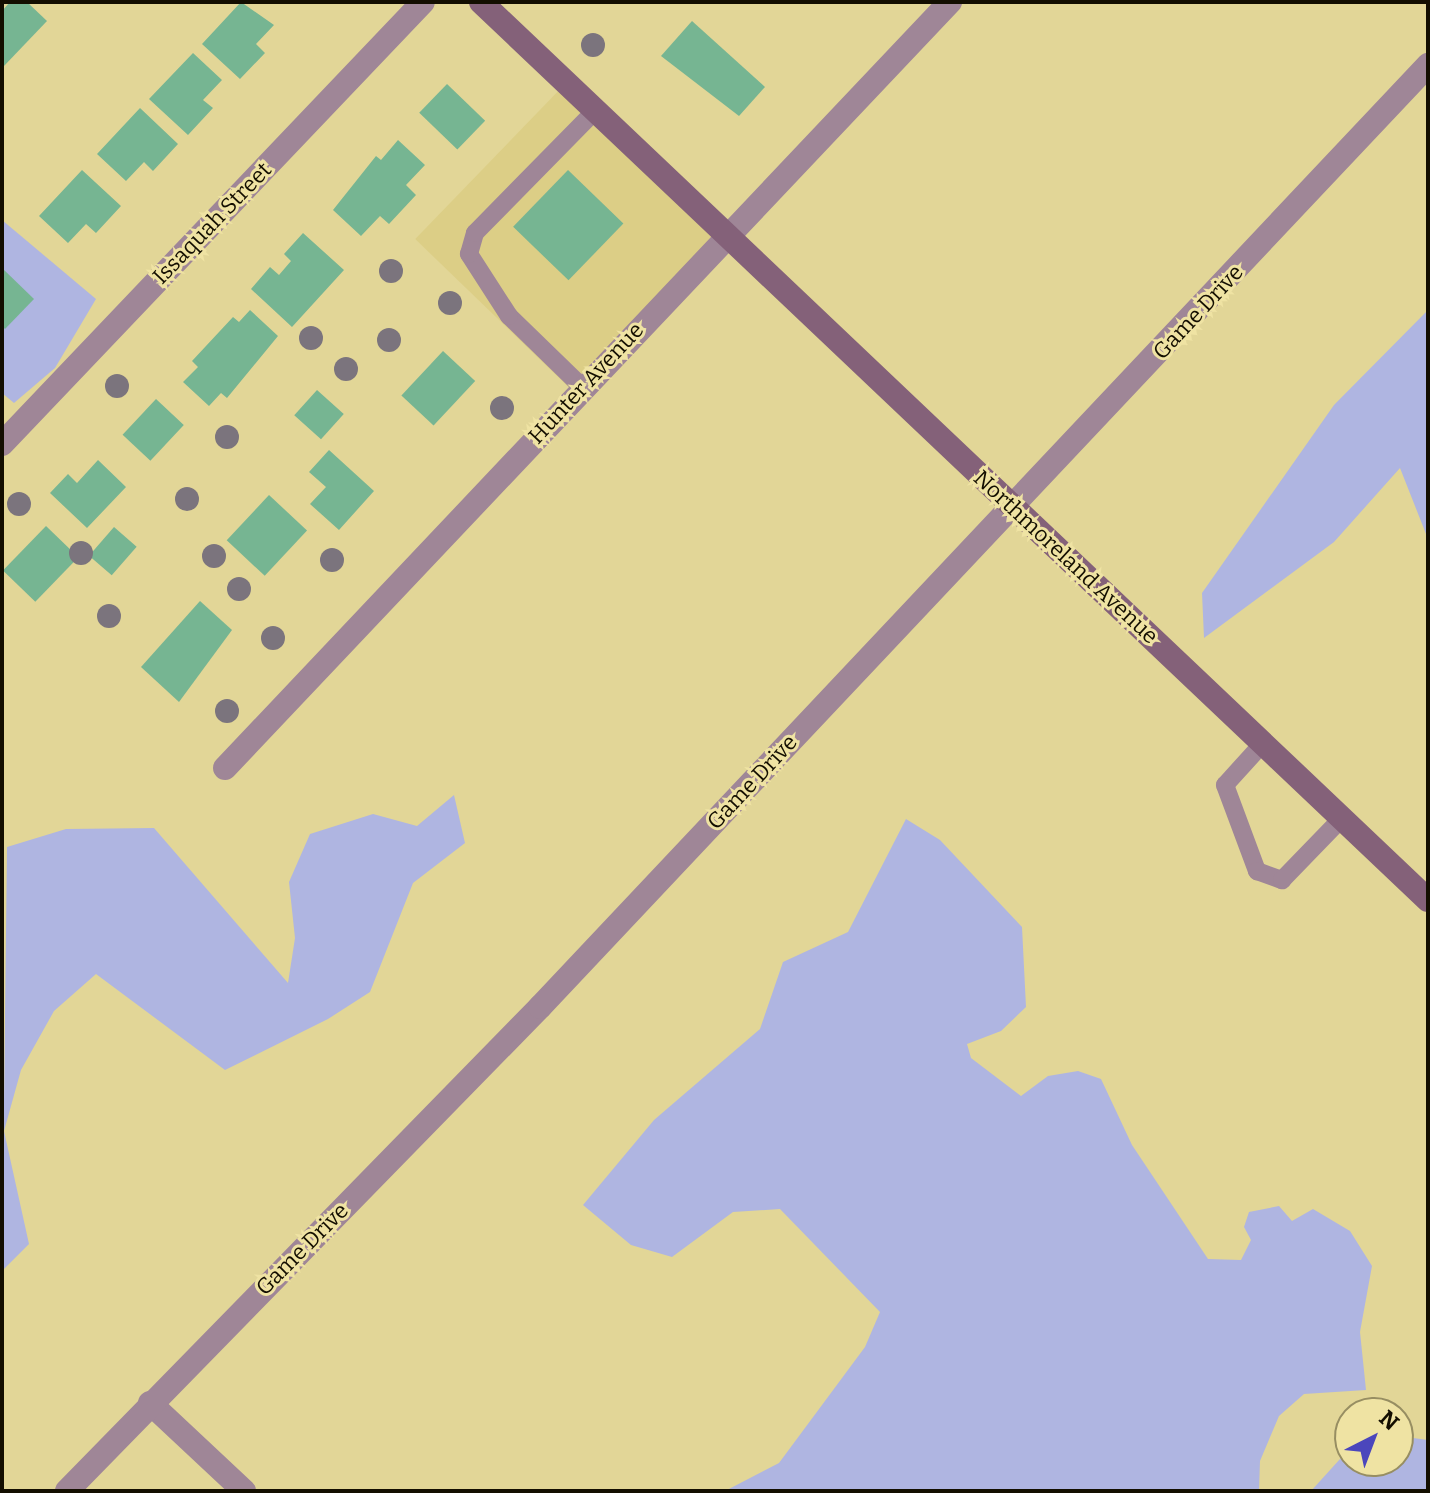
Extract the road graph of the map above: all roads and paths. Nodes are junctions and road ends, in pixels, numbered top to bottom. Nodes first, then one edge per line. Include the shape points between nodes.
1 (423, 2) edge
2 (481, 2) edge
3 (950, 2) edge
4 (1428, 65) edge
5 (595, 111) junction
6 (726, 237) junction
7 (582, 387) junction
8 (2, 444) edge
9 (1012, 506) junction
10 (1264, 742) junction
11 (225, 768) dead end
12 (1343, 817) junction
13 (1428, 900) edge
14 (150, 1403) junction
15 (67, 1491) edge
16 (244, 1491) edge

1 - 8 street, Issaquah Street
2 - 5 street, Northmoreland Avenue
3 - 6 street, Hunter Avenue
4 - 9 street, Game Drive
5 - 6 street, Northmoreland Avenue
5 - 7 lane via 475,233 469,254 509,316
6 - 7 street, Hunter Avenue
6 - 9 street, Northmoreland Avenue
7 - 11 street, Hunter Avenue
9 - 10 street, Northmoreland Avenue
9 - 14 street, Game Drive via 540,1007
10 - 12 street, Northmoreland Avenue
10 - 12 lane via 1225,785 1257,871 1282,880
12 - 13 street, Northmoreland Avenue
14 - 15 street, Game Drive
14 - 16 street

